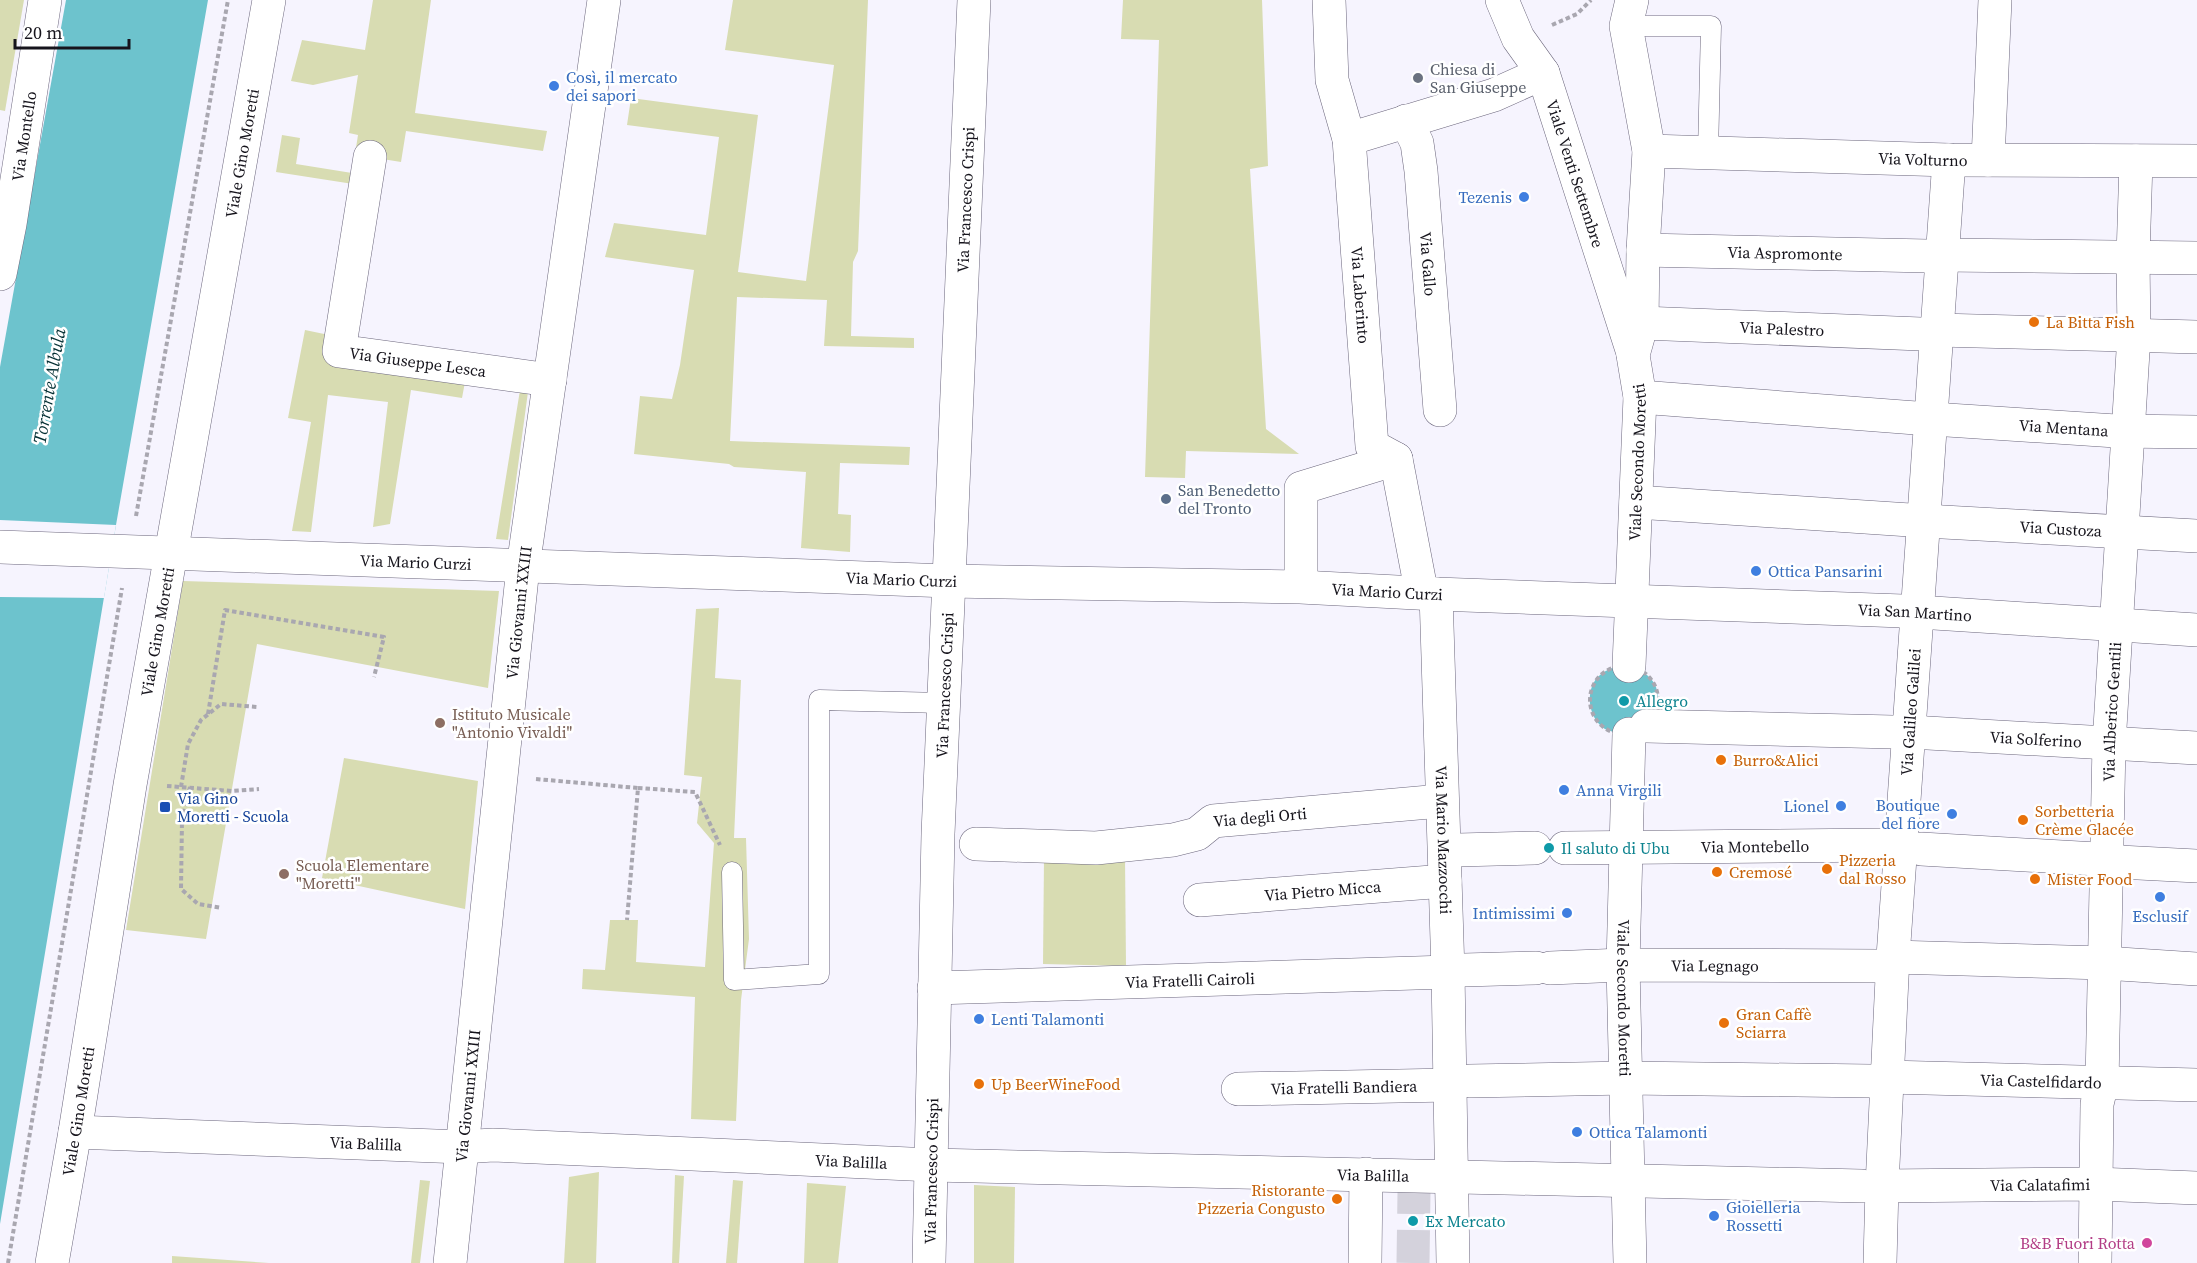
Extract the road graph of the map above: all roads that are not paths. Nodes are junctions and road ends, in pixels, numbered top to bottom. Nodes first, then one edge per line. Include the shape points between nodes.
1 (45, 0) edge
2 (269, 0) edge
3 (604, 0) edge
4 (974, 0) edge
5 (1329, 0) edge
6 (1502, 0) edge
7 (1995, 0) edge
8 (1629, 13) edge
9 (1544, 73) junction
10 (1406, 121) junction
11 (1349, 139) junction
12 (1649, 151) junction
13 (1708, 153) junction
14 (370, 157) dead end
15 (1949, 160) junction
16 (1988, 160) junction
17 (2136, 161) junction
18 (2197, 161) edge
19 (5, 223) edge
20 (1643, 250) junction
21 (1936, 256) junction
22 (2133, 258) junction
23 (2197, 258) edge
24 (0, 274) edge
25 (1642, 323) junction
26 (1929, 332) junction
27 (2134, 335) junction
28 (2197, 337) edge
29 (1633, 355) junction
30 (550, 380) junction
31 (1640, 397) junction
32 (1440, 410) dead end
33 (1924, 418) junction
34 (2130, 431) junction
35 (2197, 432) edge
36 (1396, 459) junction
37 (1636, 502) junction
38 (1917, 520) junction
39 (2122, 531) junction
40 (2197, 537) edge
41 (0, 547) edge
42 (171, 554) junction
43 (523, 567) junction
44 (1301, 575) dead end
45 (949, 581) junction
46 (1428, 586) junction
47 (1632, 600) junction
48 (1918, 612) junction
49 (2116, 626) junction
50 (2197, 630) edge
51 (1629, 666) dead end
52 (943, 703) junction
53 (1638, 730) joint
54 (1902, 732) junction
55 (2109, 744) junction
56 (2197, 748) edge
57 (1441, 801) junction
58 (976, 844) dead end
59 (1885, 845) dead end
60 (1625, 846) junction
61 (1921, 849) dead end
62 (1458, 850) dead end
63 (2197, 866) edge
64 (732, 872) road end
65 (1445, 881) junction
66 (1200, 900) dead end
67 (1886, 962) junction
68 (2104, 963) junction
69 (1623, 965) junction
70 (2197, 969) edge
71 (1456, 971) junction
72 (934, 988) junction
73 (1627, 1078) junction
74 (1879, 1079) junction
75 (1460, 1083) junction
76 (2102, 1083) junction
77 (2197, 1085) edge
78 (1238, 1089) dead end
79 (75, 1132) junction
80 (462, 1147) junction
81 (932, 1165) junction
82 (1366, 1174) junction
83 (1452, 1176) junction
84 (1629, 1179) junction
85 (2096, 1184) junction
86 (1872, 1186) junction
87 (2197, 1188) edge
88 (52, 1263) edge
89 (450, 1263) edge
90 (929, 1263) edge
91 (1365, 1263) edge
92 (1453, 1263) edge
93 (1630, 1263) edge
94 (1880, 1263) edge
95 (2096, 1263) edge

1 - 19 street, Via Montello
2 - 42 street, Viale Gino Moretti
3 - 30 street, Via Giovanni XXIII
4 - 45 street, Via Francesco Crispi
5 - 11 street, Via Laberinto via 1332,80
6 - 9 street, Viale Venti Settembre via 1518,38
7 - 16 street
8 - 12 street, Viale Secondo Moretti
8 - 13 lane via 1711,26
9 - 10 street via 1494,95
9 - 29 street, Viale Venti Settembre
10 - 11 street
10 - 32 street, Via Gallo via 1417,142 1421,171
11 - 36 street, Via Laberinto via 1372,446
12 - 13 street, Via Volturno
12 - 20 street, Viale Secondo Moretti
13 - 15 street, Via Volturno
14 - 30 street, Via Giuseppe Lesca via 339,351
15 - 16 street, Via Volturno
15 - 21 street, Via Galileo Galilei
16 - 17 street, Via Volturno
17 - 18 street, Via Volturno
17 - 22 street, Via Alberico Gentili
19 - 24 street, Via Montello
20 - 21 street, Via Aspromonte
20 - 25 street, Viale Secondo Moretti
21 - 22 street, Via Aspromonte
21 - 26 street, Via Galileo Galilei
22 - 23 street, Via Aspromonte
22 - 27 street, Via Alberico Gentili
25 - 26 street, Via Palestro
25 - 29 street, Viale Secondo Moretti
26 - 27 street, Via Palestro
26 - 33 street, Via Galileo Galilei
27 - 28 street, Via Palestro
27 - 34 street, Via Alberico Gentili
29 - 31 street, Viale Secondo Moretti
30 - 43 street, Via Giovanni XXIII
31 - 33 street, Via Mentana
31 - 37 street, Viale Secondo Moretti
33 - 34 street, Via Mentana
33 - 38 street, Via Galileo Galilei
34 - 35 street, Via Mentana
34 - 39 street, Via Alberico Gentili
36 - 44 street via 1301,488
36 - 46 street
37 - 38 street, Via Custoza
37 - 47 street, Viale Secondo Moretti
38 - 39 street, Via Custoza
38 - 48 street, Via Galileo Galilei
39 - 40 street, Via Custoza
39 - 49 street, Via Alberico Gentili
41 - 42 street, Via Mario Curzi
42 - 43 street, Via Mario Curzi
42 - 79 street, Viale Gino Moretti
43 - 45 street, Via Mario Curzi
43 - 80 street, Via Giovanni XXIII
45 - 46 street, Via Mario Curzi
45 - 52 street, Via Francesco Crispi
46 - 47 street, Via Mario Curzi
46 - 57 street, Via Mario Mazzocchi
47 - 48 street, Via San Martino
47 - 51 street, Viale Secondo Moretti
48 - 49 street, Via San Martino
48 - 54 street, Via Galileo Galilei
49 - 50 street, Via San Martino
49 - 55 street, Via Alberico Gentili
52 - 64 lane via 819,700 819,974 734,980
52 - 72 street, Via Francesco Crispi
53 - 54 street, Via Solferino
53 - 60 street, Viale Secondo Moretti
54 - 55 street, Via Solferino
54 - 67 street, Via Galileo Galilei
55 - 56 street, Via Solferino
55 - 68 street, Via Alberico Gentili
57 - 58 street, Via degli Orti via 1213,821 1197,834 1173,840 1096,848
57 - 65 street, Via Mario Mazzocchi
59 - 60 street, Via Montebello
60 - 62 street, Via Montebello
60 - 69 street, Viale Secondo Moretti
61 - 63 street
65 - 66 street, Via Pietro Micca
65 - 71 street, Via Mario Mazzocchi
67 - 68 street, Via Legnago
67 - 69 street, Via Legnago
67 - 74 street, Via Galileo Galilei
68 - 70 street, Via Legnago
68 - 76 street, Via Alberico Gentili
69 - 71 street, Via Legnago
69 - 73 street, Viale Secondo Moretti
71 - 72 street, Via Fratelli Cairoli
71 - 75 street, Via Mario Mazzocchi
72 - 81 street, Via Francesco Crispi
73 - 74 street, Via Castelfidardo
73 - 75 street, Via Fratelli Bandiera
73 - 84 street, Viale Secondo Moretti
74 - 76 street, Via Castelfidardo
74 - 86 street, Via Galileo Galilei
75 - 78 street, Via Fratelli Bandiera
75 - 83 street, Via Mario Mazzocchi
76 - 77 street, Via Castelfidardo
76 - 85 street, Via Alberico Gentili via 2097,1104
79 - 80 street, Via Balilla
79 - 88 street, Viale Gino Moretti
80 - 81 street, Via Balilla via 493,1145
80 - 89 street, Via Giovanni XXIII
81 - 82 street, Via Balilla
81 - 90 street, Via Francesco Crispi
82 - 83 street, Via Balilla
82 - 91 street
83 - 84 street, Via Balilla
83 - 92 street
84 - 86 street, Via Calatafimi
84 - 93 street, Viale Secondo Moretti
85 - 86 street, Via Calatafimi
85 - 87 street, Via Calatafimi
85 - 95 street, Via Alberico Gentili
86 - 94 street, Via Galileo Galilei

